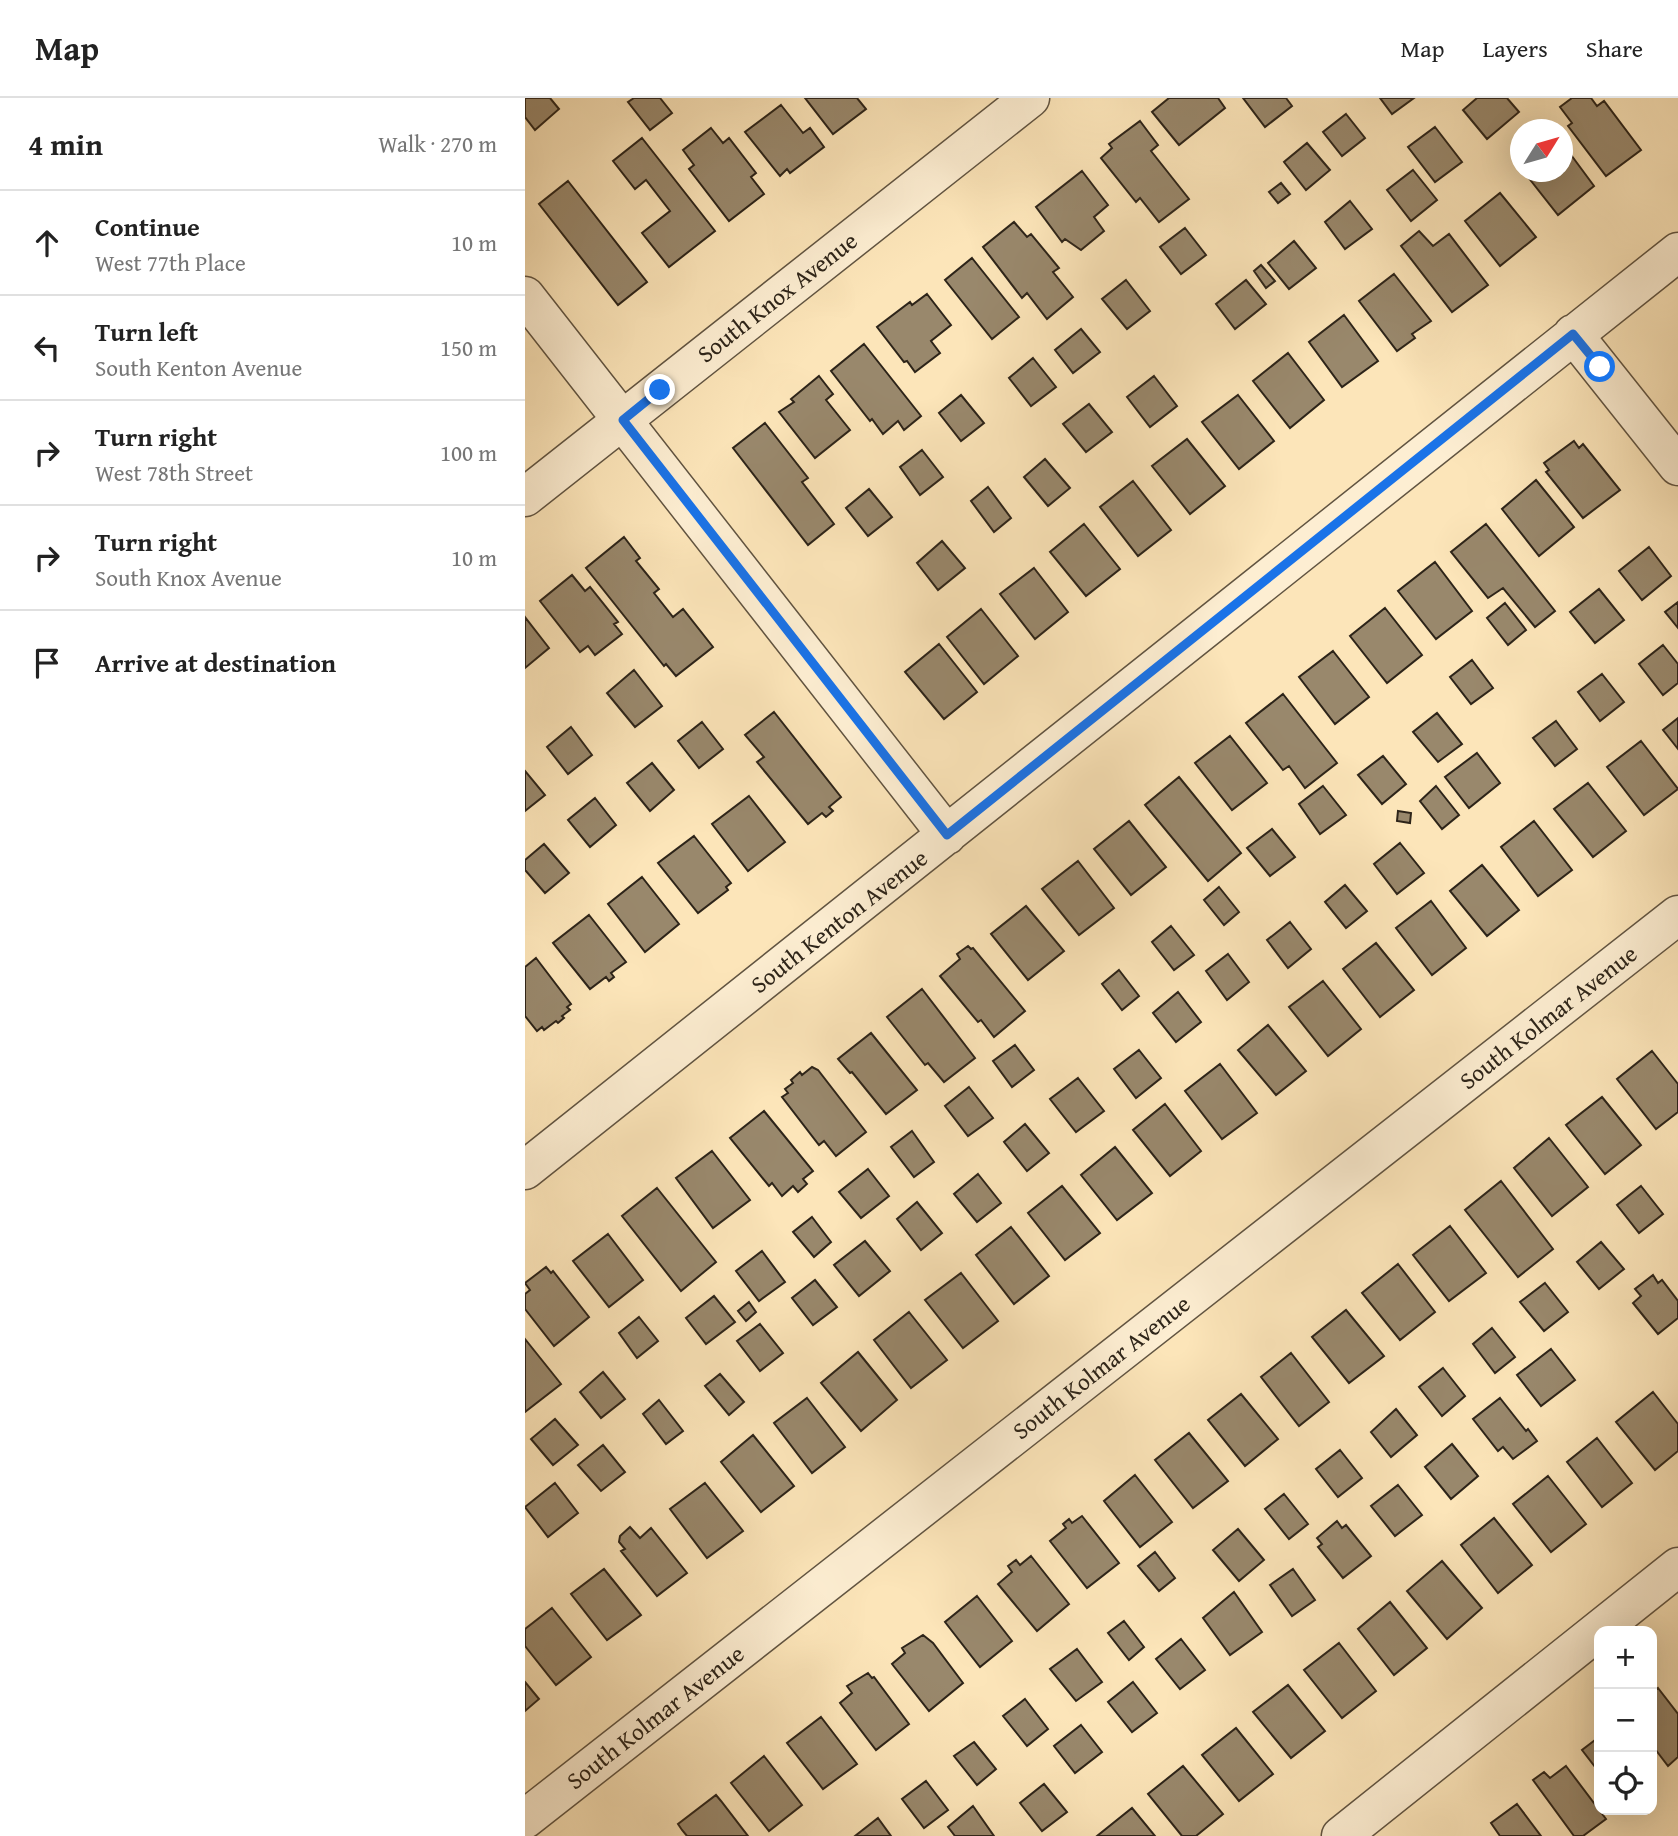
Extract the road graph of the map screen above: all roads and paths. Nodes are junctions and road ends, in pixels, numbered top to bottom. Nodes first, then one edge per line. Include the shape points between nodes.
1 (1030, 98) edge
2 (1678, 252) edge
3 (525, 296) edge
4 (1573, 334) junction
5 (623, 420) junction
6 (1678, 466) edge
7 (525, 497) edge
8 (947, 835) junction
9 (1678, 915) edge
10 (525, 1170) edge
11 (1678, 1567) edge
12 (525, 1819) edge
13 (1341, 1836) edge

1 - 5 street, South Knox Avenue
2 - 4 street, South Kenton Avenue
3 - 5 street
4 - 6 street
4 - 8 street, South Kenton Avenue
5 - 7 street, South Knox Avenue
5 - 8 street
8 - 10 street, South Kenton Avenue
9 - 12 street, South Kolmar Avenue
11 - 13 street

